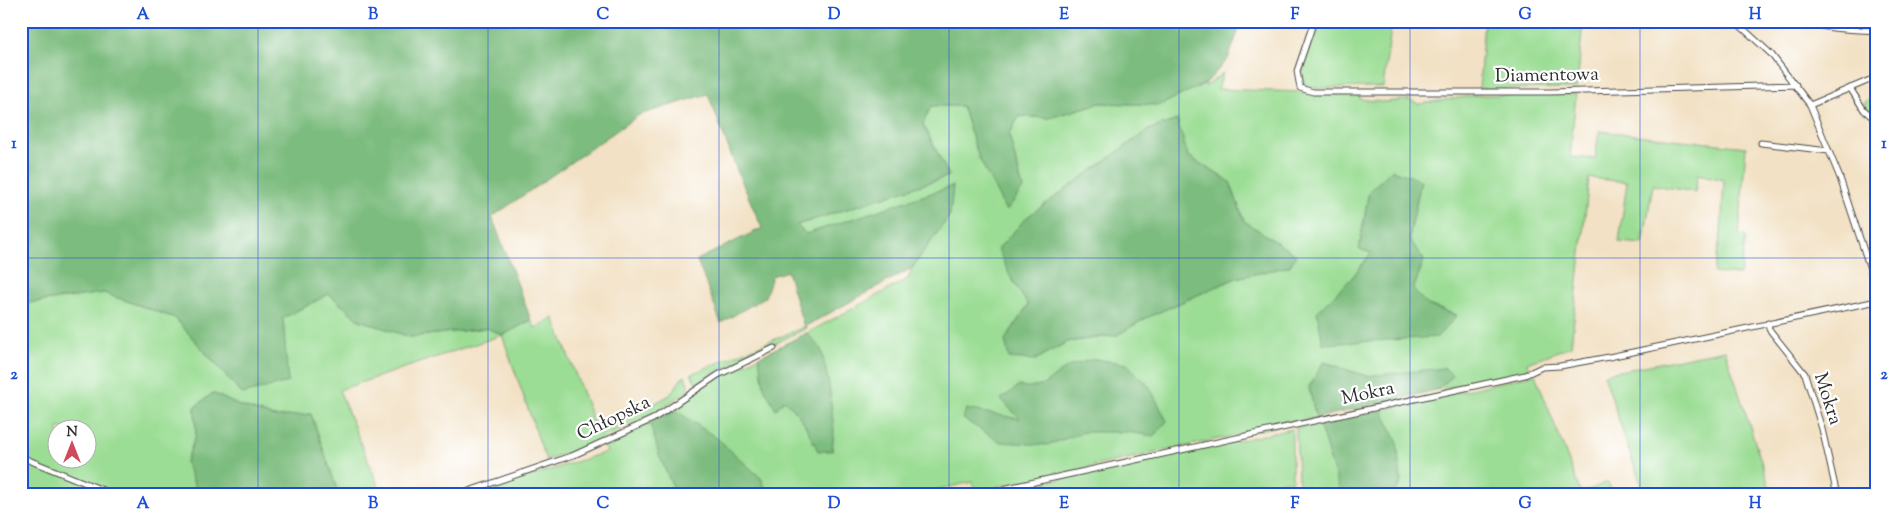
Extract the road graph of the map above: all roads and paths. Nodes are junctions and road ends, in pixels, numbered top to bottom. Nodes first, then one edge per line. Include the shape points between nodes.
1 (1314, 21) edge
2 (1735, 21) edge
3 (1807, 21) edge
4 (1877, 31) edge
5 (1877, 77) edge
6 (1796, 85) junction
7 (1850, 88) junction
8 (1810, 105) junction
9 (1877, 121) edge
10 (1761, 143) dead end
11 (1829, 151) junction
12 (1877, 290) edge
13 (1877, 301) edge
14 (1768, 323) junction
15 (774, 348) dead end
16 (21, 457) edge
17 (115, 495) edge
18 (457, 495) edge
19 (975, 495) edge
20 (1837, 495) edge

1 - 6 street, Diamentowa via 1297,71 1300,88 1313,92 1550,92
2 - 6 street via 1771,54
3 - 4 street via 1830,28
5 - 7 street
6 - 8 street
7 - 8 street
7 - 9 street via 1864,110
8 - 11 street
10 - 11 street
11 - 12 street
13 - 14 street, Mokra
14 - 19 street, Mokra via 1542,368 1525,375
14 - 20 street, Mokra via 1769,329 1805,374
15 - 18 street, Chłopska via 718,375 652,419 574,455
16 - 17 street

